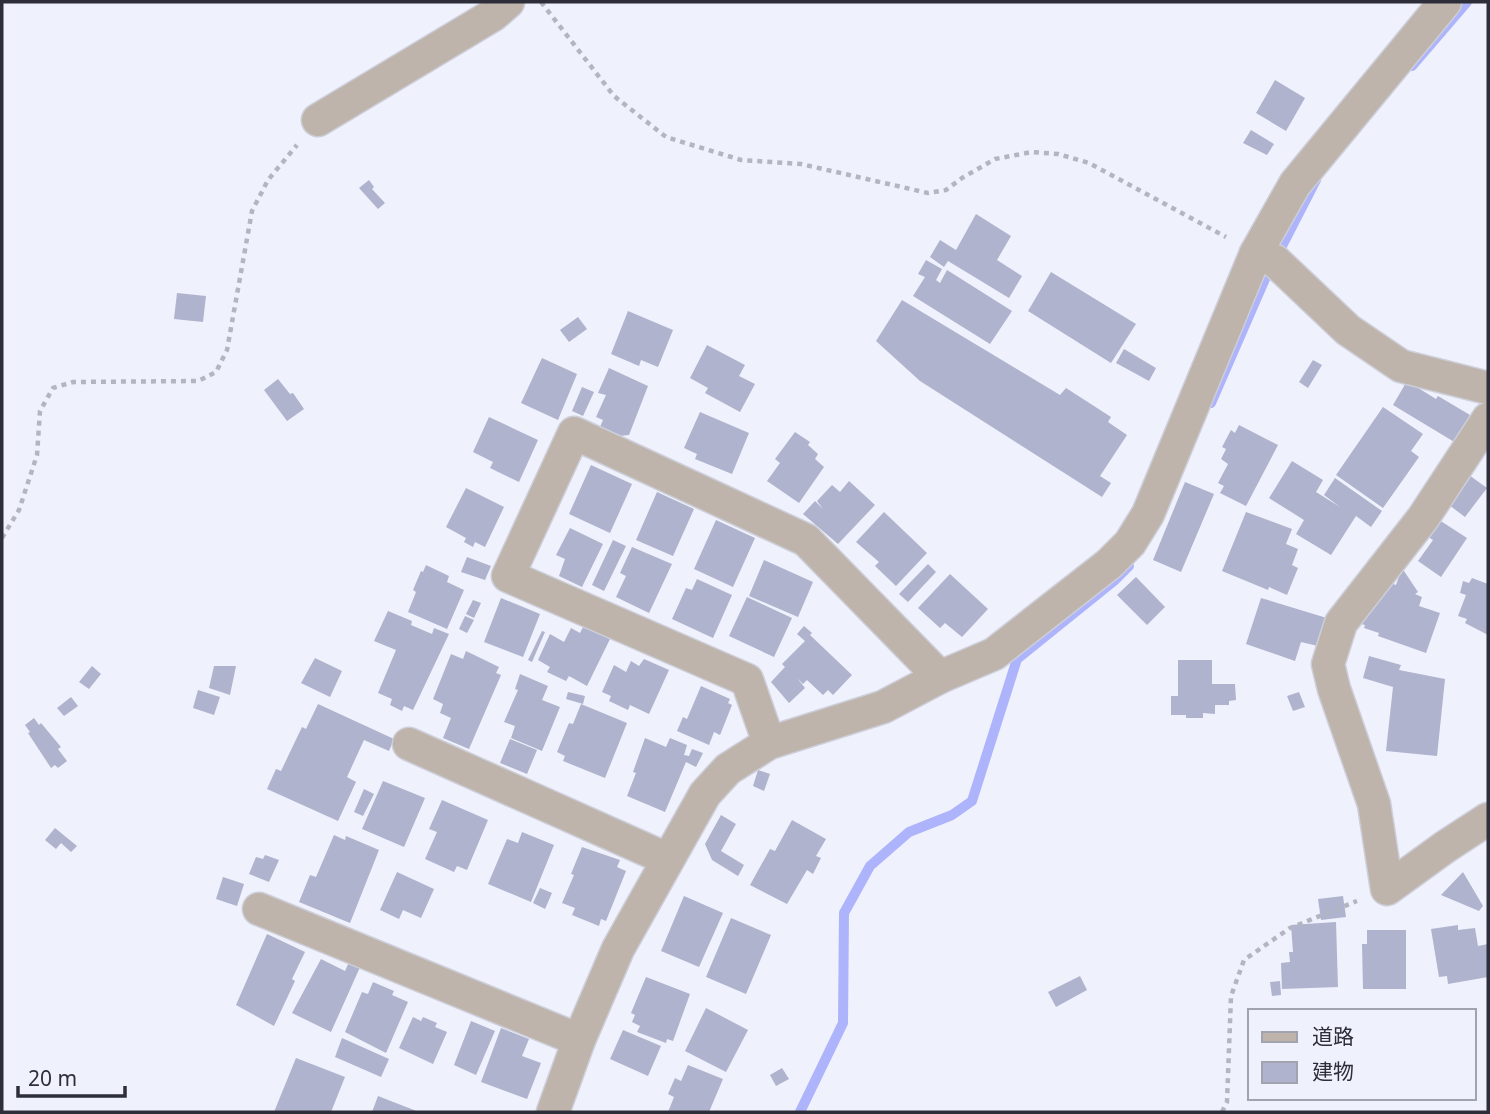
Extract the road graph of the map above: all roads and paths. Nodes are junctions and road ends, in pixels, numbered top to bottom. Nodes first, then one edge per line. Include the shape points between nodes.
1 (508, 2) edge
2 (540, 2) edge
3 (1445, 2) edge
4 (318, 120) joint
5 (1256, 253) junction
6 (1488, 388) edge
7 (1488, 419) edge
8 (2, 538) edge
9 (940, 677) junction
10 (769, 743) junction
11 (409, 744) dead end
12 (1488, 819) edge
13 (667, 859) junction
14 (1387, 889) junction
15 (259, 909) dead end
16 (579, 1040) junction
17 (553, 1112) edge
18 (1222, 1112) edge

1 - 4 street
2 - 5 path via 614,96 666,137 741,160 802,164 928,193 946,190 995,159 1032,152 1058,154 1089,163
3 - 5 street via 1295,184
4 - 8 path via 268,180 252,211 227,350 216,372 198,380 73,382 53,388 40,411 37,454 19,510
5 - 6 street via 1275,261 1348,330 1401,366
5 - 9 street via 1148,514 1130,543 994,654
7 - 14 street via 1423,518 1341,623 1328,664 1374,804
9 - 10 street via 883,707
9 - 10 street via 806,540 574,433 508,576 747,680
10 - 13 street via 728,769 705,794
11 - 13 street
12 - 14 street
13 - 16 street via 618,949
14 - 18 path via 1290,928 1244,960 1231,996 1227,1102
15 - 16 street
16 - 17 street

